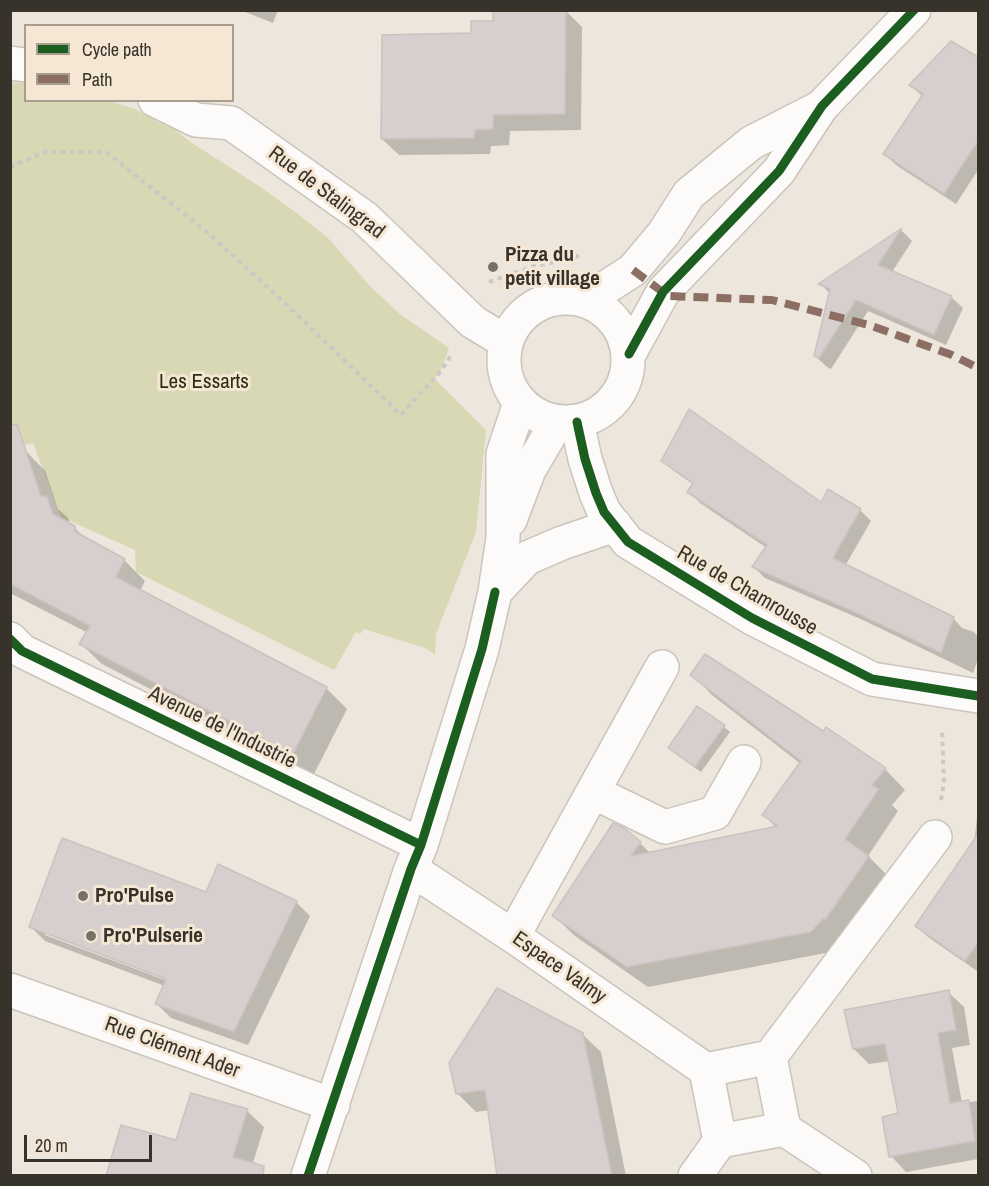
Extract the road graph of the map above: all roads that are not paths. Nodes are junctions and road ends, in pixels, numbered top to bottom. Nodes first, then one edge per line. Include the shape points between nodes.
1 (914, 10) edge
2 (159, 102) edge
3 (822, 106) junction
4 (585, 301) junction
5 (506, 342) junction
6 (629, 354) junction
7 (520, 402) junction
8 (567, 422) junction
9 (615, 525) junction
10 (502, 538) junction
11 (495, 592) junction
12 (10, 639) edge
13 (662, 667) dead end
14 (978, 696) edge
15 (744, 762) dead end
16 (593, 792) junction
17 (935, 837) road end
18 (416, 857) junction
19 (513, 936) junction
20 (10, 990) edge
21 (770, 1057) junction
22 (706, 1070) junction
23 (333, 1105) junction
24 (784, 1129) junction
25 (720, 1142) junction
26 (308, 1176) edge
27 (695, 1176) edge
28 (855, 1176) edge

1 - 3 street
2 - 5 street, Rue de Stalingrad via 196,120 231,123 365,218 473,322
3 - 4 street via 751,143 733,157 689,194 664,233 633,270
3 - 6 street via 779,171 663,292
4 - 5 street via 553,299 537,305 513,327
4 - 6 street via 601,308 615,321
5 - 7 street via 504,363 509,384
6 - 8 street via 622,390 610,405 595,416
7 - 8 street via 537,416
7 - 10 street via 503,454
8 - 9 street, Rue de Chamrousse via 604,512
8 - 10 street via 541,448
9 - 11 street via 527,558
9 - 14 street, Rue de Chamrousse via 628,542 752,618 872,679
10 - 11 street
11 - 18 street via 482,649
12 - 18 street, Avenue de l'Industrie via 22,651
13 - 16 street
15 - 16 street via 715,813 666,827
16 - 19 street
17 - 21 street
18 - 19 street, Espace Valmy
18 - 23 street
19 - 22 street, Espace Valmy
20 - 23 street, Rue Clément Ader
21 - 22 street
21 - 24 street
22 - 25 street
23 - 26 street
24 - 25 street
24 - 28 street
25 - 27 street

